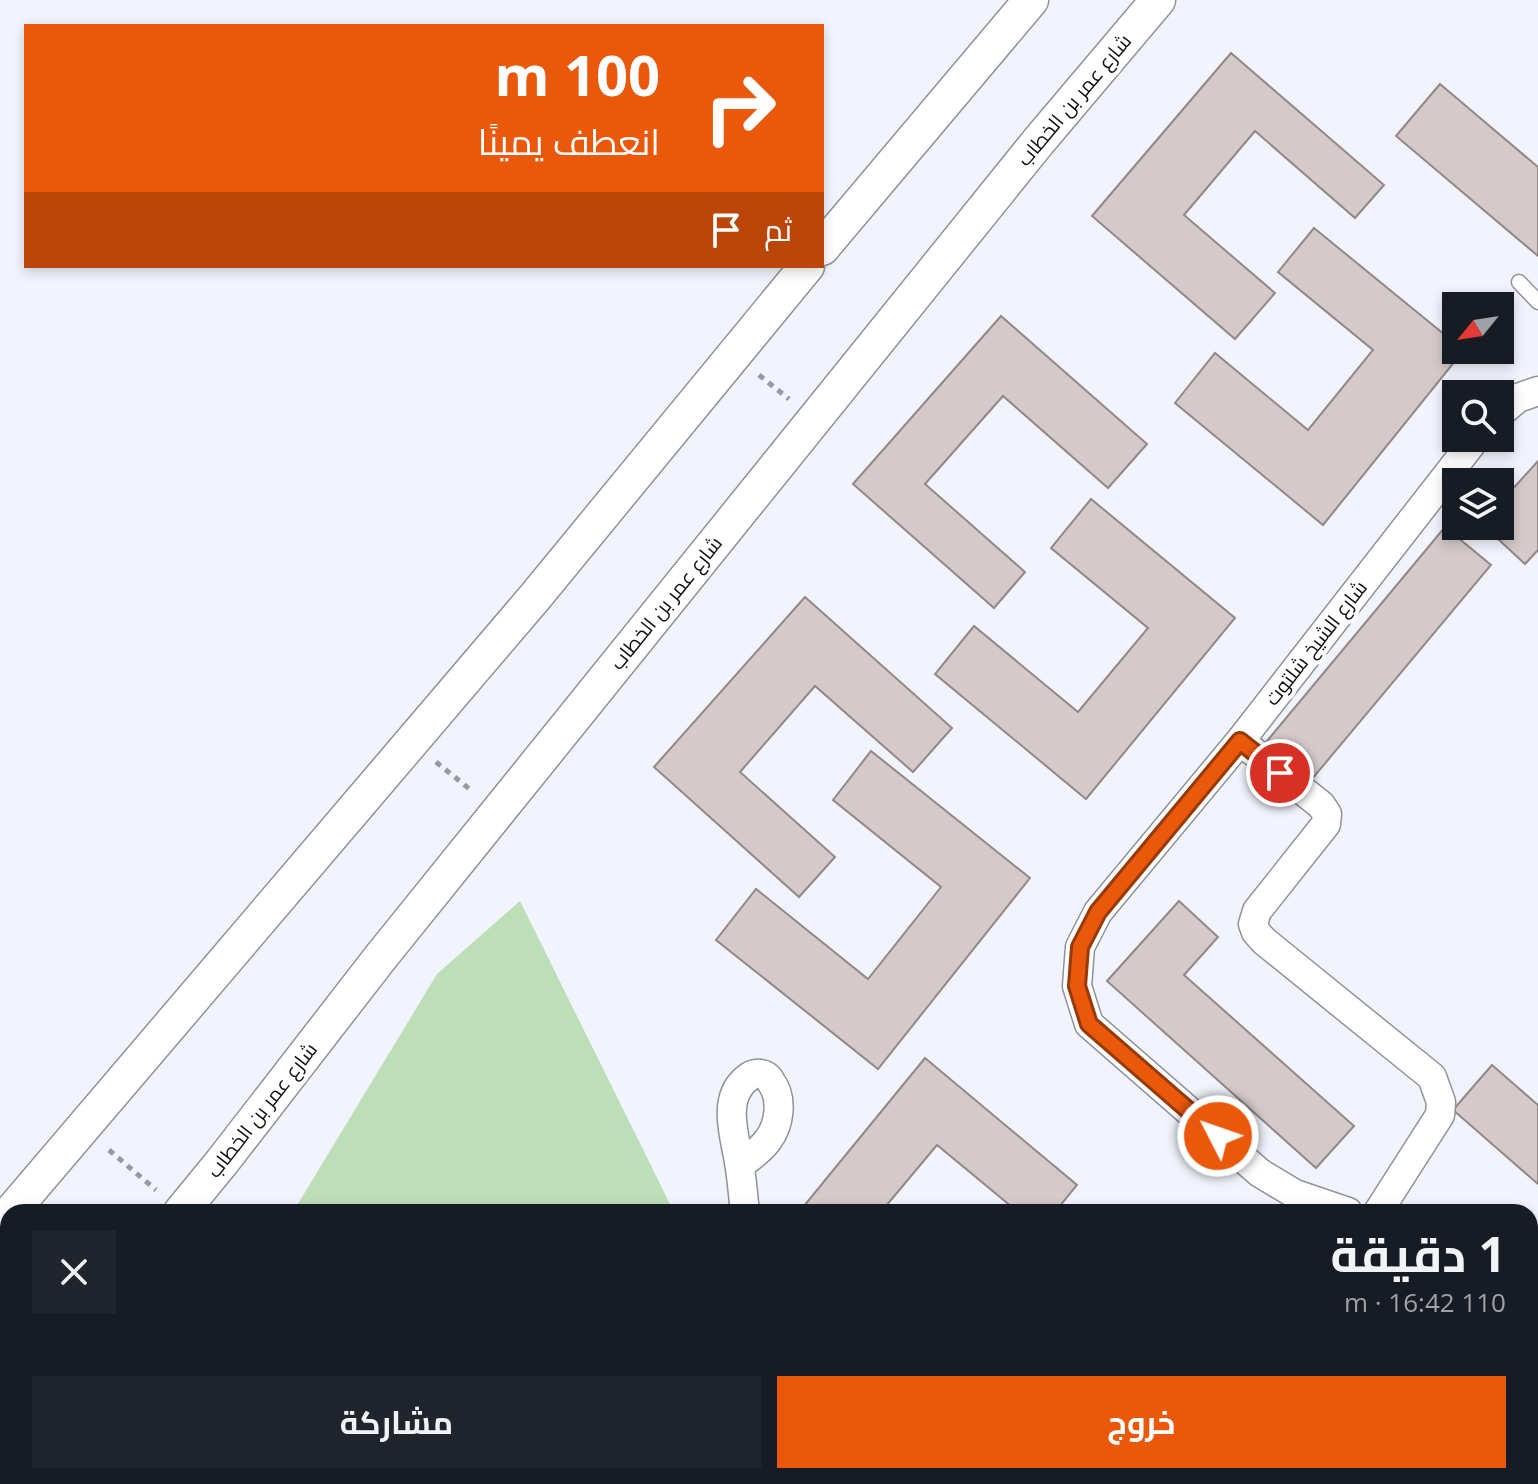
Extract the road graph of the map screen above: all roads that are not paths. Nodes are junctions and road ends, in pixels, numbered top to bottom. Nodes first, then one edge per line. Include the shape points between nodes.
1 (1031, 0) edge
2 (1158, 0) edge
3 (824, 246) edge
4 (805, 268) edge
5 (1519, 282) dead end
6 (1538, 302) edge
7 (1538, 391) edge
8 (1514, 401) edge
9 (1465, 452) edge
10 (1240, 741) junction
11 (740, 1165) dead end
12 (169, 1202) edge
13 (19, 1204) edge
14 (744, 1204) edge
15 (1324, 1204) edge
16 (1383, 1204) edge

1 - 3 street
2 - 12 street, شارع عمر بن الخطاب via 380,958 231,1150
4 - 13 street via 535,597
5 - 6 lane
7 - 8 street
9 - 10 street, شارع الشيخ شلتوت
10 - 15 street, شارع الشيخ شلتوت via 1098,912 1080,947 1077,986 1089,1024 1260,1173
10 - 16 street via 1327,814 1326,824 1257,911 1256,932 1432,1077 1441,1102 1440,1115
11 - 14 street

